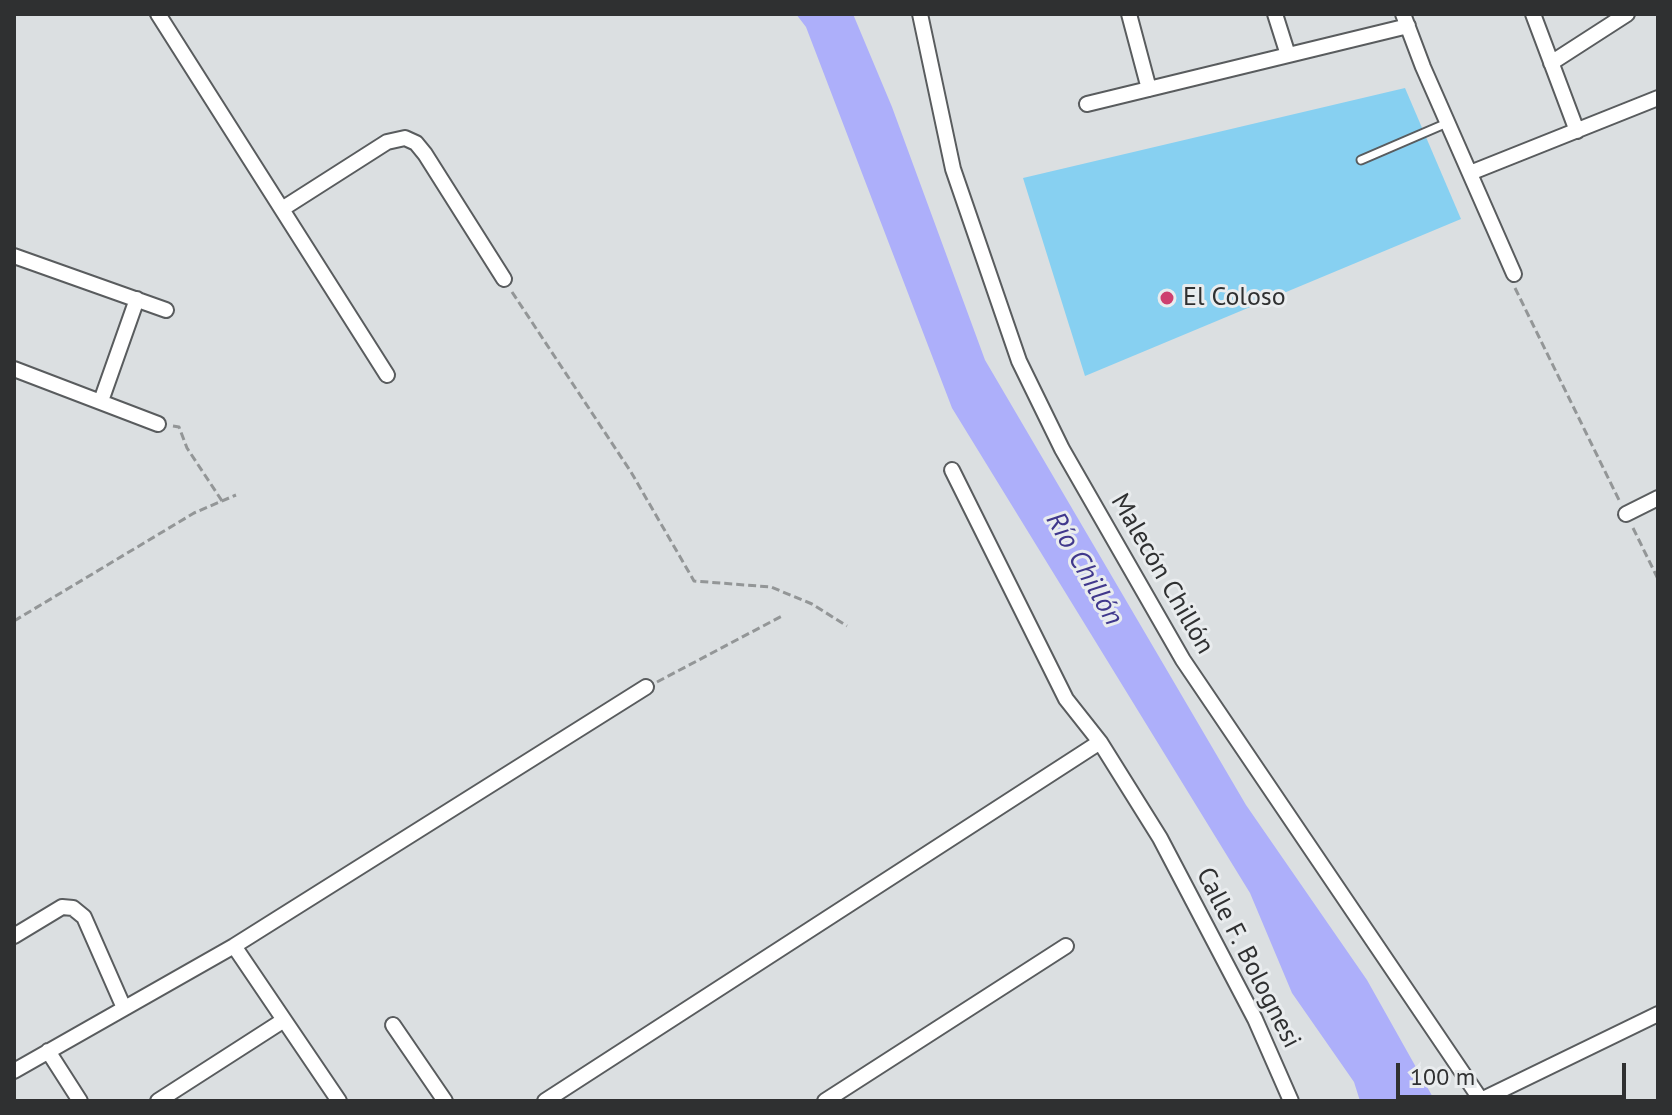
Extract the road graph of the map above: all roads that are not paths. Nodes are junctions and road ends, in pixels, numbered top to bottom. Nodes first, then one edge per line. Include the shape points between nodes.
1 (158, 14) edge
2 (920, 14) edge
3 (1129, 14) edge
4 (1275, 14) edge
5 (1533, 14) edge
6 (1627, 14) edge
7 (1406, 20) edge
8 (1288, 55) junction
9 (1551, 63) junction
10 (1149, 89) junction
11 (1658, 98) edge
12 (1087, 104) dead end
13 (1447, 123) junction
14 (1577, 131) junction
15 (1361, 160) dead end
16 (1470, 173) junction
17 (282, 209) junction
18 (14, 256) edge
19 (1514, 274) road end
20 (504, 279) road end
21 (137, 299) junction
22 (166, 310) dead end
23 (14, 369) edge
24 (387, 375) dead end
25 (101, 401) junction
26 (158, 424) road end
27 (952, 470) dead end
28 (1658, 498) edge
29 (1626, 514) road end
30 (646, 687) road end
31 (1100, 742) junction
32 (14, 936) edge
33 (234, 946) junction
34 (1066, 946) dead end
35 (124, 1008) junction
36 (1658, 1014) edge
37 (284, 1020) junction
38 (393, 1025) dead end
39 (48, 1051) junction
40 (14, 1071) edge
41 (1481, 1100) edge
42 (80, 1101) edge
43 (158, 1101) edge
44 (339, 1101) edge
45 (445, 1101) edge
46 (545, 1101) edge
47 (825, 1101) edge
48 (1291, 1101) edge

1 - 17 street
2 - 41 street, Malecón Chillón via 953,169 1019,361 1062,449 1183,660
3 - 10 street
4 - 8 street
5 - 9 street
6 - 9 street
7 - 8 street
7 - 13 street
8 - 10 street
9 - 14 street
10 - 12 street
11 - 14 street
13 - 15 lane
13 - 16 street
14 - 16 street
16 - 19 street
17 - 20 street via 387,142 405,138 425,154
17 - 24 street
18 - 21 street
21 - 22 street
21 - 25 street
23 - 25 street
25 - 26 street
27 - 31 street, Calle F. Bolognesi via 1066,699
28 - 29 street
30 - 33 street
31 - 46 street
31 - 48 street, Calle F. Bolognesi via 1160,838 1255,1019
32 - 35 street via 62,907 73,908 84,917
33 - 35 street
33 - 37 street
34 - 47 street
35 - 39 street
36 - 41 street
37 - 43 street
37 - 44 street
38 - 45 street
39 - 40 street
39 - 42 street

